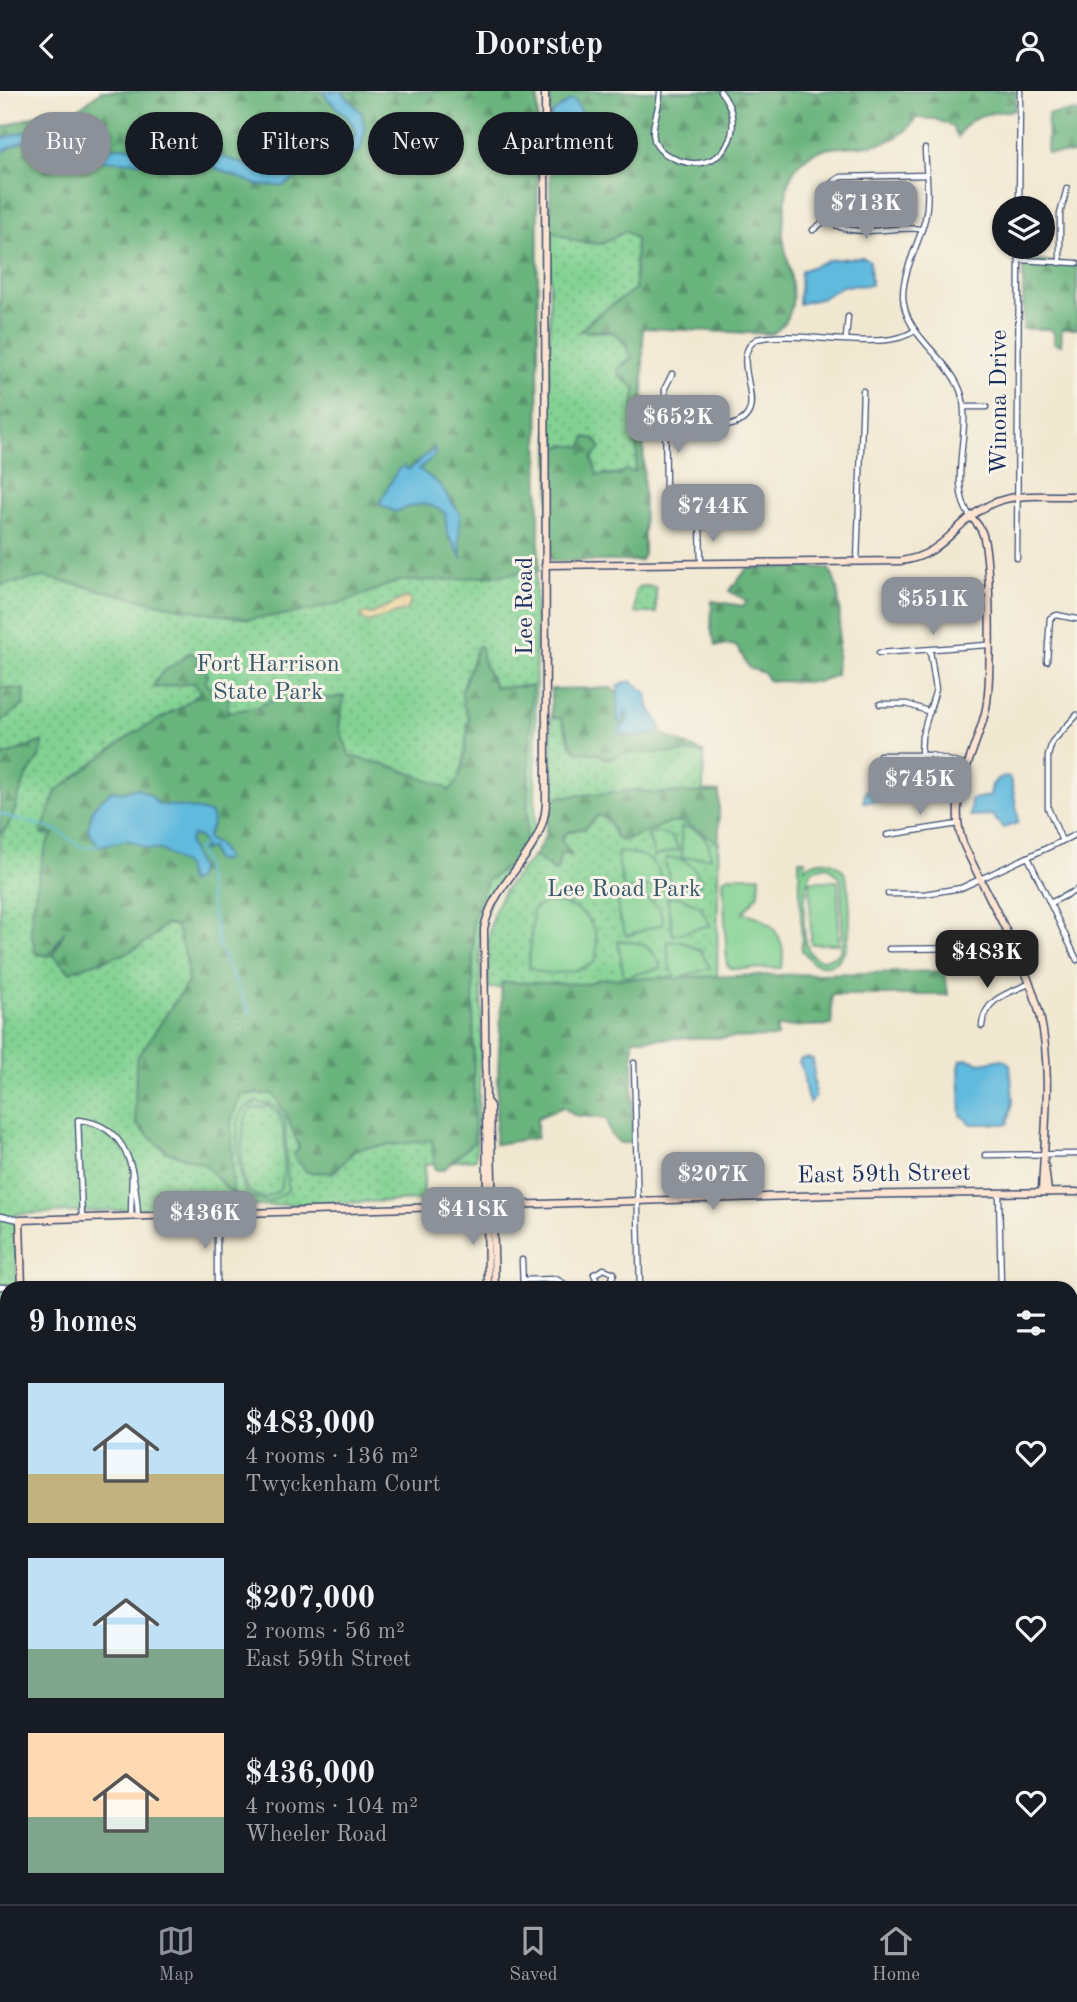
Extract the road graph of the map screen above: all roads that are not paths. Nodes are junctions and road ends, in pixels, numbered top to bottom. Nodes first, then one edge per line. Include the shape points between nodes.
1 (545, 91) edge
2 (660, 91) edge
3 (719, 91) edge
4 (1020, 91) edge
5 (925, 149) dead end
6 (926, 175) junction
7 (1067, 188) dead end
8 (1019, 196) edge
9 (828, 218) junction
10 (922, 229) junction
11 (813, 230) dead end
12 (1019, 260) joint
13 (1060, 263) junction
14 (1077, 263) edge
15 (848, 317) dead end
16 (915, 330) junction
17 (846, 338) junction
18 (672, 373) dead end
19 (863, 391) dead end
20 (986, 407) dead end
21 (964, 408) junction
22 (665, 427) junction
23 (1077, 496) edge
24 (1017, 497) junction
25 (759, 507) dead end
26 (971, 517) junction
27 (700, 524) junction
28 (1017, 558) dead end
29 (857, 562) junction
30 (701, 564) junction
31 (545, 565) junction
32 (953, 592) dead end
33 (987, 592) junction
34 (1077, 619) edge
35 (987, 645) junction
36 (930, 651) junction
37 (879, 653) dead end
38 (1047, 661) dead end
39 (880, 704) dead end
40 (930, 712) junction
41 (1077, 715) edge
42 (880, 755) dead end
43 (921, 755) junction
44 (967, 766) junction
45 (958, 824) junction
46 (1077, 834) edge
47 (887, 835) dead end
48 (1062, 841) junction
49 (1028, 857) junction
50 (980, 880) junction
51 (1077, 890) edge
52 (888, 894) dead end
53 (1050, 903) junction
54 (1007, 938) junction
55 (1074, 948) edge
56 (889, 949) dead end
57 (1077, 960) edge
58 (1029, 984) junction
59 (982, 1026) dead end
60 (634, 1063) dead end
61 (1077, 1153) edge
62 (985, 1154) dead end
63 (1045, 1154) junction
64 (999, 1192) junction
65 (1045, 1192) junction
66 (1077, 1192) edge
67 (637, 1201) junction
68 (489, 1205) junction
69 (217, 1214) junction
70 (0, 1216) edge
71 (135, 1217) junction
72 (82, 1219) junction
73 (20, 1220) junction
74 (523, 1260) dead end
75 (523, 1280) joint
76 (22, 1281) edge
77 (217, 1281) edge
78 (488, 1281) edge
79 (494, 1281) edge
80 (560, 1281) edge
81 (597, 1281) edge
82 (612, 1281) edge
83 (640, 1281) edge
84 (1001, 1281) edge

1 - 31 street, Lee Road
2 - 3 street via 654,141 666,155 693,164 714,159 729,140 732,115
4 - 8 street
5 - 6 street
6 - 9 street via 837,179 824,195
6 - 10 street
7 - 13 street via 1060,214
9 - 10 street via 847,229
9 - 11 street
10 - 16 street via 903,292
12 - 13 street
12 - 24 street, Winona Drive
13 - 14 street
15 - 17 street
16 - 17 street via 890,342
16 - 21 street via 955,379
17 - 22 street via 753,341 744,356 752,394 746,414 728,426
18 - 22 street via 665,385
19 - 29 street
20 - 21 street
21 - 26 street via 962,496
22 - 27 street via 668,505 681,520
23 - 24 street
24 - 26 street via 992,503
24 - 28 street, Winona Drive
25 - 27 street via 732,523
26 - 29 street via 942,545 920,557
26 - 33 street via 986,548
27 - 30 street
29 - 30 street
30 - 31 street
31 - 68 street, Lee Road via 545,810 535,845 500,888 485,923 484,1105
32 - 33 street
33 - 35 street
34 - 38 street via 1050,618
35 - 36 street
35 - 44 street via 986,706
36 - 37 street
36 - 40 street via 936,687
39 - 40 street via 907,704
40 - 43 street
41 - 48 street via 1052,742 1048,758 1048,808
42 - 43 street
43 - 44 street
44 - 45 street via 958,795
45 - 47 street
45 - 50 street
46 - 48 street
48 - 49 street
49 - 50 street
49 - 53 street
50 - 52 street via 929,893
50 - 54 street
51 - 53 street
53 - 55 street
54 - 56 street via 978,948
54 - 58 street
55 - 57 street
58 - 59 street via 992,1002
58 - 63 street via 1044,1040
60 - 67 street
61 - 63 street
62 - 63 street
63 - 65 street
64 - 65 street, East 59th Street
64 - 67 street, East 59th Street
64 - 84 street
65 - 66 street, East 59th Street
67 - 68 street, East 59th Street
67 - 83 street
68 - 69 street, East 59th Street
68 - 78 street, Lee Road
68 - 79 street, Lee Road
69 - 71 street, East 59th Street
69 - 77 street
70 - 73 street
71 - 72 street, East 59th Street
71 - 72 street via 133,1169 126,1151 113,1134 78,1120
72 - 73 street, East 59th Street
73 - 76 street
74 - 75 street
75 - 80 street
81 - 82 street via 594,1274 607,1269 615,1275

